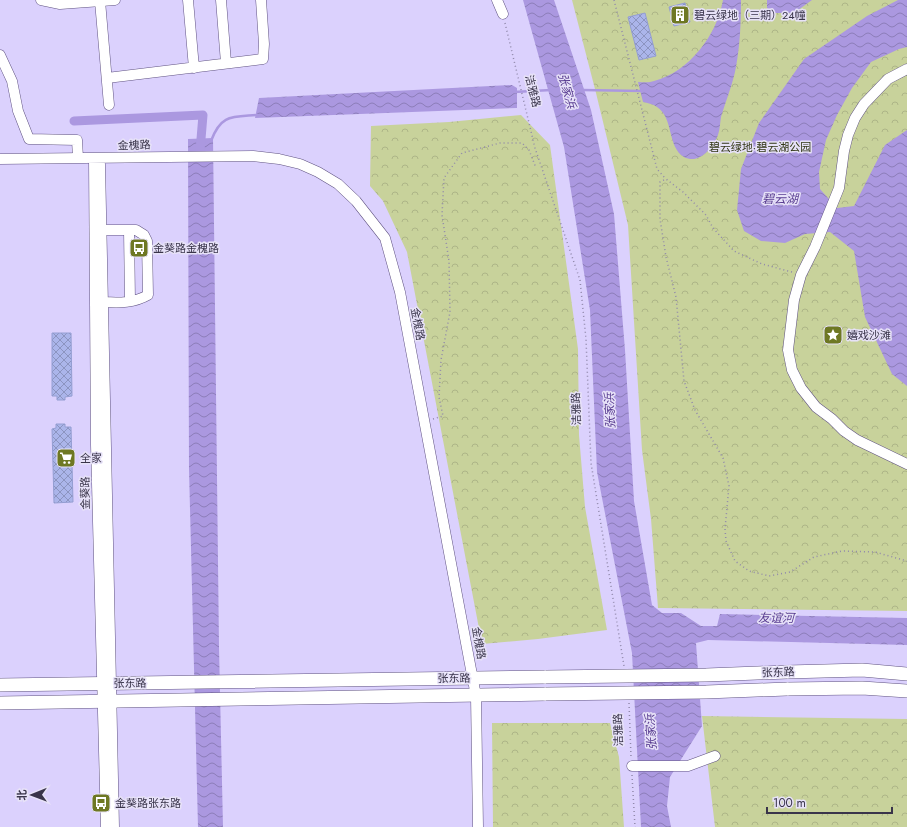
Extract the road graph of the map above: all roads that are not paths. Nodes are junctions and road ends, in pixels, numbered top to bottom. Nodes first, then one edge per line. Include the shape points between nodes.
1 (41, 0) edge
2 (114, 0) edge
3 (188, 0) edge
4 (221, 0) edge
5 (261, 0) edge
6 (497, 0) edge
7 (100, 1) junction
8 (503, 14) road end
9 (0, 55) edge
10 (226, 63) junction
11 (194, 68) junction
12 (907, 69) edge
13 (107, 78) junction
14 (109, 106) dead end
15 (78, 158) junction
16 (97, 158) junction
17 (0, 159) edge
18 (102, 230) junction
19 (129, 230) junction
20 (130, 301) junction
21 (104, 302) junction
22 (907, 464) edge
23 (907, 674) edge
24 (473, 678) junction
25 (107, 683) junction
26 (0, 685) edge
27 (907, 691) edge
28 (476, 696) junction
29 (108, 701) junction
30 (0, 703) edge
31 (715, 756) dead end
32 (635, 766) road end
33 (106, 827) edge
34 (114, 827) edge
35 (478, 827) edge

1 - 7 street via 60,4
2 - 7 street
3 - 11 street
4 - 10 street
5 - 10 street via 263,59
6 - 8 street
7 - 13 street
9 - 15 street via 12,82 18,111 29,138 77,140
10 - 11 street
11 - 13 street
12 - 22 street via 888,79 864,104 855,118 844,152 839,188 801,275 794,300 788,350 792,370 801,388 816,407 857,440
13 - 14 street
15 - 16 street, 金槐路
15 - 17 street, 金槐路
16 - 18 street, 金葵路
16 - 24 street, 金槐路 via 253,156 300,164 338,184 356,201 385,238 400,292
16 - 25 street, 金葵路 via 96,445
18 - 19 street
18 - 21 street, 金葵路
19 - 20 street
19 - 20 street via 136,230 144,235 147,241 148,295
20 - 21 street
21 - 25 street, 金葵路
23 - 24 main road, 张东路, bridge via 862,670
24 - 25 main road, 张东路
24 - 28 street, 金槐路
25 - 26 main road, 张东路
25 - 29 street, 金葵路
27 - 28 main road, 张东路, bridge via 862,688
28 - 29 main road, 张东路
28 - 35 street, 金槐路
29 - 30 main road, 张东路
29 - 33 street, 金葵路
29 - 34 street, 金葵路
31 - 32 street via 694,765

